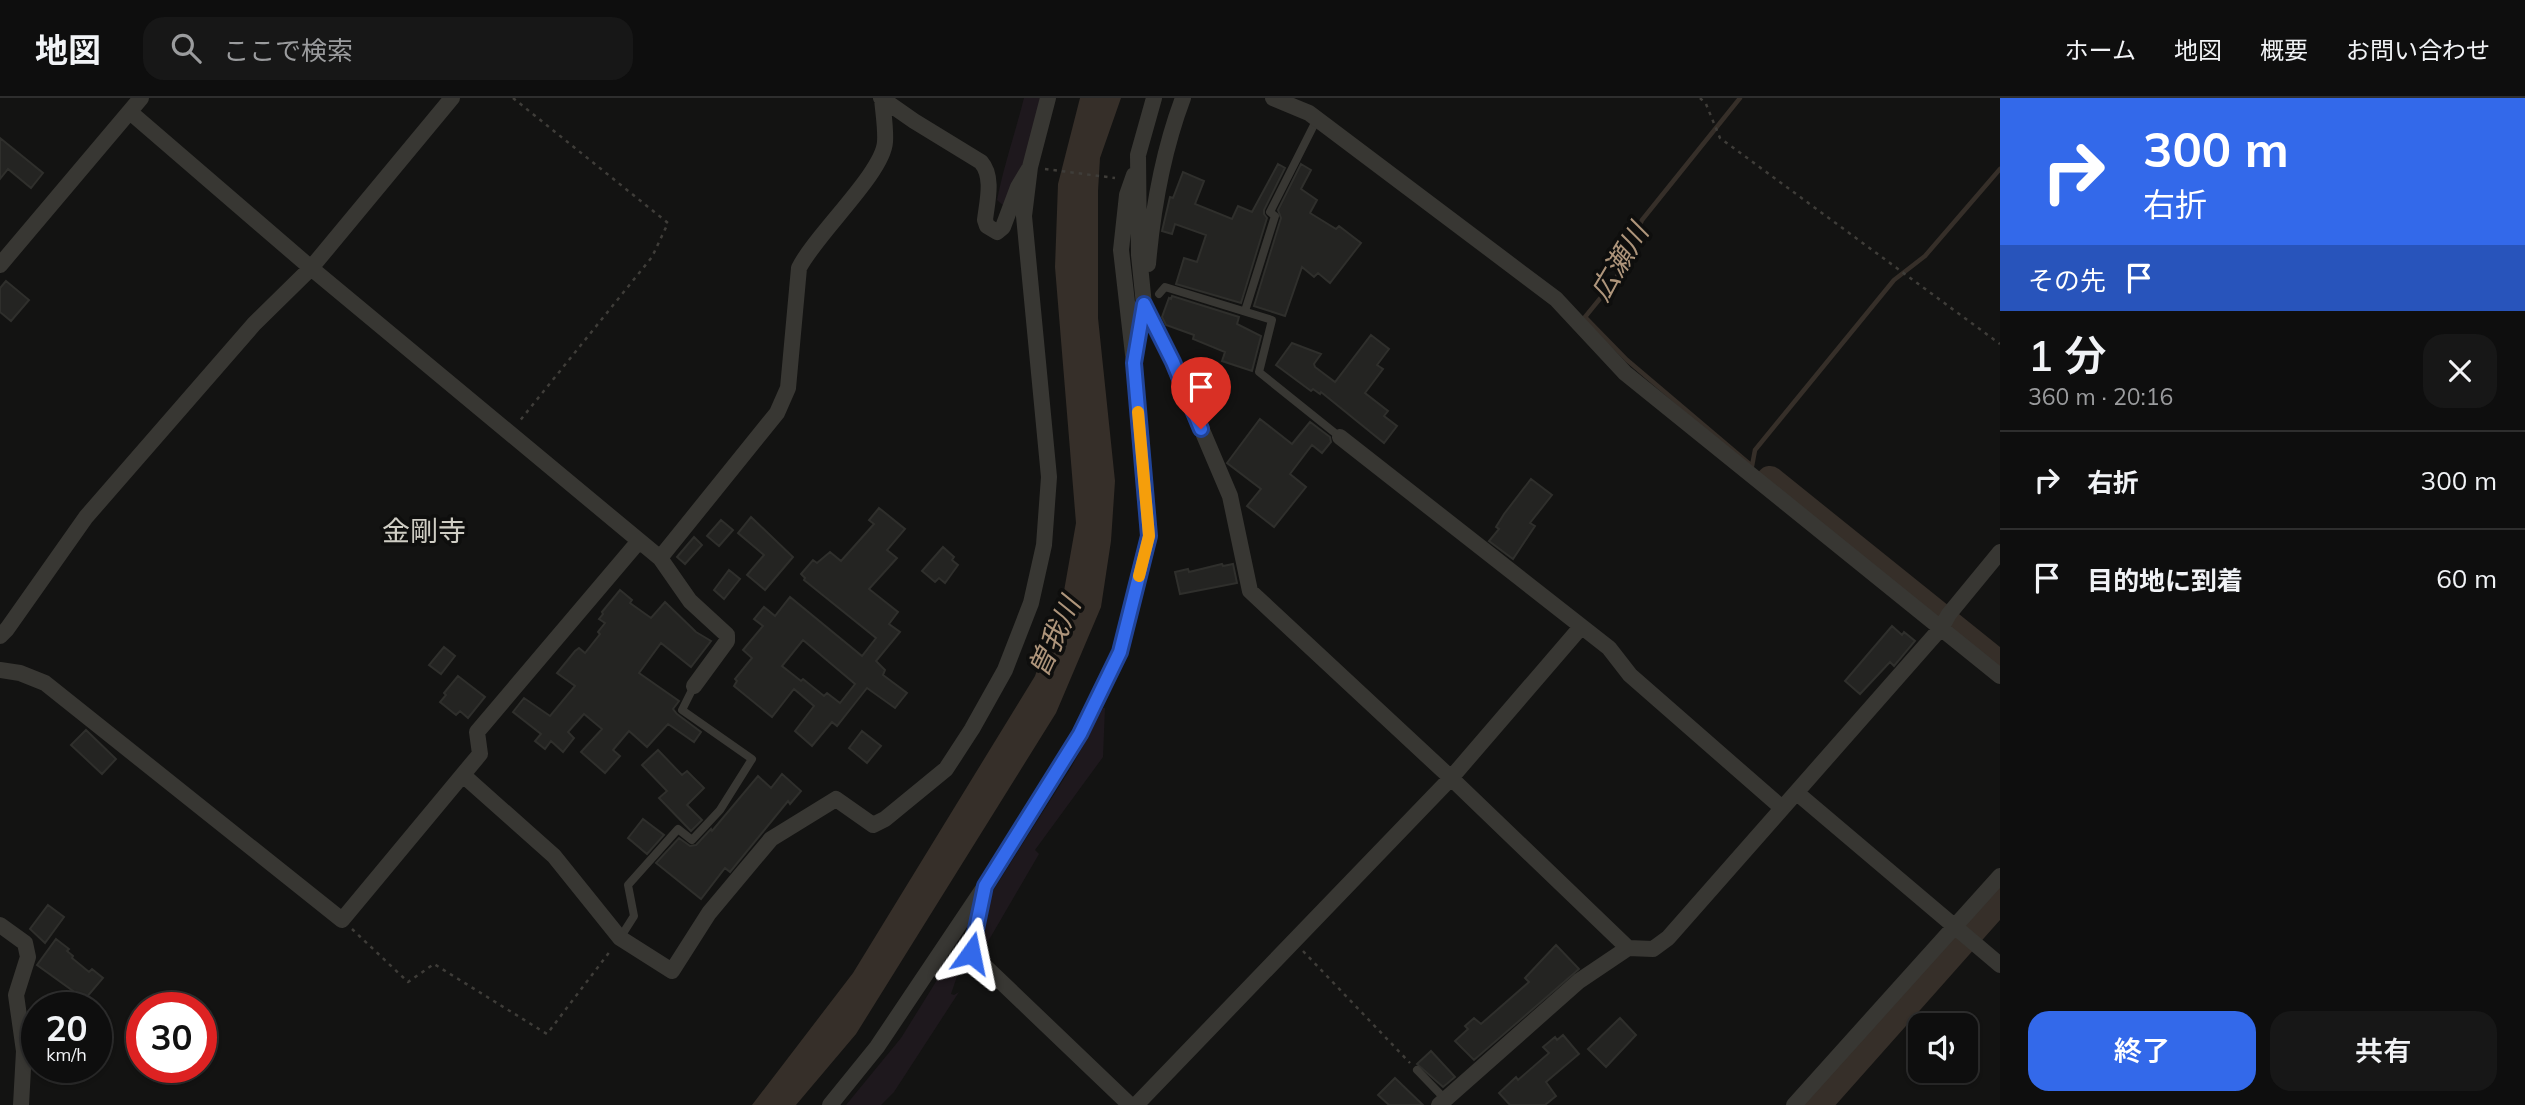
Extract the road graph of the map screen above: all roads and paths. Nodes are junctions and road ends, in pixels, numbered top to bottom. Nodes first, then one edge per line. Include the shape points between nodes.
1 (141, 98) edge
2 (452, 98) edge
3 (513, 98) edge
4 (882, 98) edge
5 (1048, 98) edge
6 (1154, 98) edge
7 (1183, 98) edge
8 (1273, 98) edge
9 (1700, 98) edge
10 (130, 112) junction
11 (1317, 119) junction
12 (1138, 166) junction
13 (1036, 168) junction
14 (1124, 179) dead end
15 (0, 265) edge
16 (311, 268) junction
17 (1159, 294) dead end
18 (1144, 304) junction
19 (1245, 311) junction
20 (2000, 344) edge
21 (1134, 363) junction
22 (510, 433) junction
23 (1340, 437) joint
24 (639, 541) junction
25 (2000, 552) edge
26 (660, 558) junction
27 (1945, 621) junction
28 (1581, 627) junction
29 (0, 636) edge
30 (0, 670) edge
31 (2000, 676) edge
32 (694, 686) joint
33 (463, 775) junction
34 (1451, 778) junction
35 (1797, 793) junction
36 (1782, 808) junction
37 (2000, 876) edge
38 (985, 886) junction
39 (342, 919) junction
40 (0, 925) edge
41 (1956, 927) junction
42 (621, 938) junction
43 (1294, 942) junction
44 (1628, 948) junction
45 (2000, 964) edge
46 (1417, 1070) joint
47 (1442, 1102) edge
48 (21, 1105) edge
49 (830, 1105) edge
50 (1130, 1105) edge
51 (1136, 1105) edge
52 (1794, 1105) edge

1 - 10 street
2 - 16 street
3 - 22 path via 668,223 652,257
4 - 13 street via 981,162 989,176 985,220 997,232 1018,187
4 - 26 street via 885,144 875,168 799,268 788,388 777,412
5 - 13 street
6 - 12 street
7 - 18 street via 1165,152
8 - 11 street
9 - 20 path via 1720,138
10 - 15 street
10 - 16 street
11 - 19 lane via 1270,212 1275,216
11 - 27 street via 1556,299 1625,373
12 - 18 street
12 - 21 street via 1127,195 1121,250
13 - 14 path
13 - 42 street via 1024,216 1049,477 1044,545 1034,591 1005,670 946,769 873,825 836,799 771,839 709,913 672,971
16 - 22 street
16 - 29 street via 254,324 86,517
17 - 19 lane via 1166,287
18 - 21 street
18 - 34 street via 1230,496 1250,591
19 - 23 lane via 1272,320 1259,372
21 - 38 street via 1149,536 1120,652 1080,734
22 - 24 street
23 - 28 street
24 - 26 street
24 - 33 street via 477,732 480,754
25 - 27 street
26 - 32 street via 690,601 727,635
27 - 31 street
27 - 35 street
28 - 34 street
28 - 36 street
30 - 39 street via 45,683
32 - 42 lane via 682,710 752,759 720,810 692,840 678,829 628,885 634,916
33 - 39 street
33 - 42 street via 554,856
34 - 43 street
34 - 44 street
35 - 36 street
35 - 41 street
36 - 44 street via 1668,938 1653,949
37 - 41 street
38 - 49 street via 877,1047
38 - 50 street via 971,953
39 - 42 path via 408,982 434,964 547,1034
40 - 48 street via 25,943 29,957 16,995 24,1051
41 - 45 street
41 - 52 street
43 - 46 path
43 - 51 street
44 - 47 street via 1579,981
46 - 47 lane

